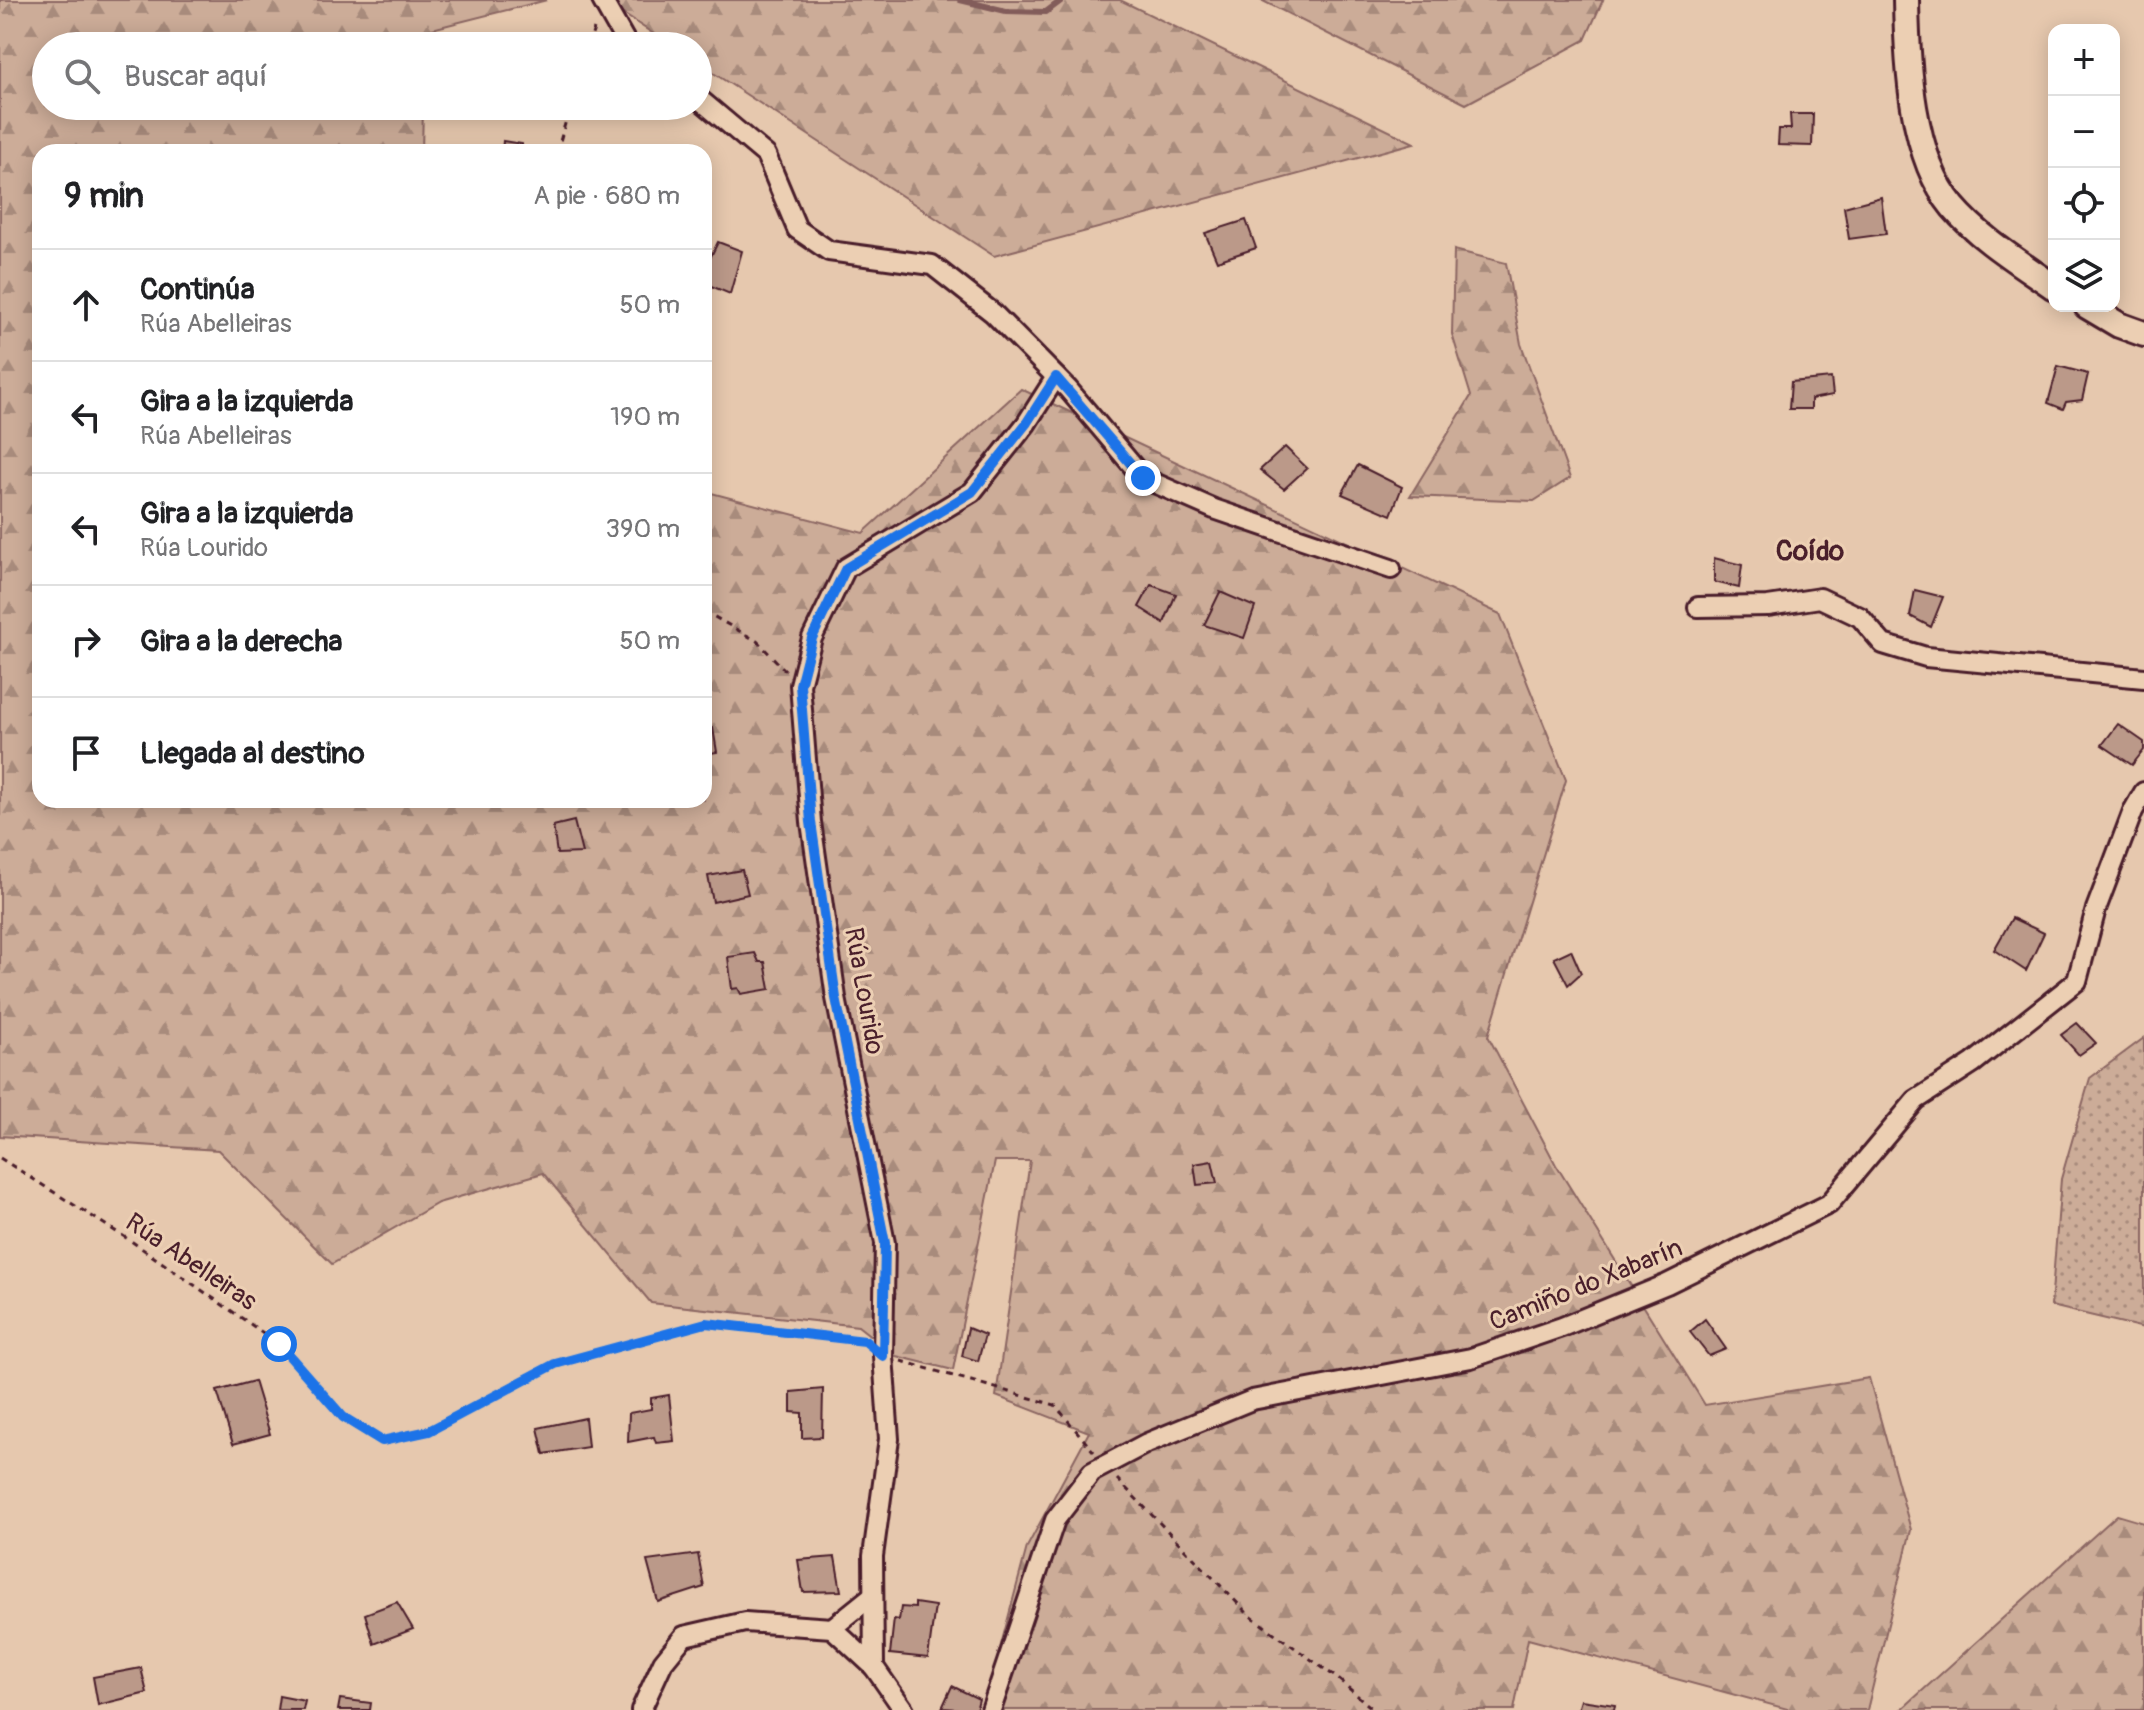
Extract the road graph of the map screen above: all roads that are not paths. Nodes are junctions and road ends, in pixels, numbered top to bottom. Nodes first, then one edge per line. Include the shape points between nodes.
1 (602, 0) edge
2 (1906, 0) edge
3 (620, 32) edge
4 (712, 110) edge
5 (2048, 283) edge
6 (2097, 312) edge
7 (2144, 334) edge
8 (1056, 377) junction
9 (1391, 569) dead end
10 (1698, 607) dead end
11 (2144, 678) edge
12 (2144, 792) edge
13 (873, 1595) junction
14 (832, 1628) junction
15 (874, 1667) junction
16 (641, 1710) edge
17 (904, 1710) edge
18 (991, 1710) edge

1 - 3 street
2 - 5 street via 1912,92 1926,160 1952,206
4 - 8 street via 766,155 797,229 829,251 932,265 993,313
6 - 7 street
8 - 9 street via 1143,478 1214,509
8 - 13 street, Rúa Lourido via 972,492 846,568 812,638 800,685 811,822 836,998 885,1243 883,1356 889,1439
10 - 11 street via 1768,606 1820,598 1860,617 1883,644 1926,657
12 - 18 street, Camiño do Xabarín via 2096,909 2077,981 1973,1063 1916,1100 1829,1204 1667,1284 1562,1327 1471,1358 1252,1400 1092,1472 1055,1520
13 - 14 street
13 - 15 street, Rúa Lourido
14 - 15 street
14 - 16 street via 745,1622 684,1636 663,1662
15 - 17 street

